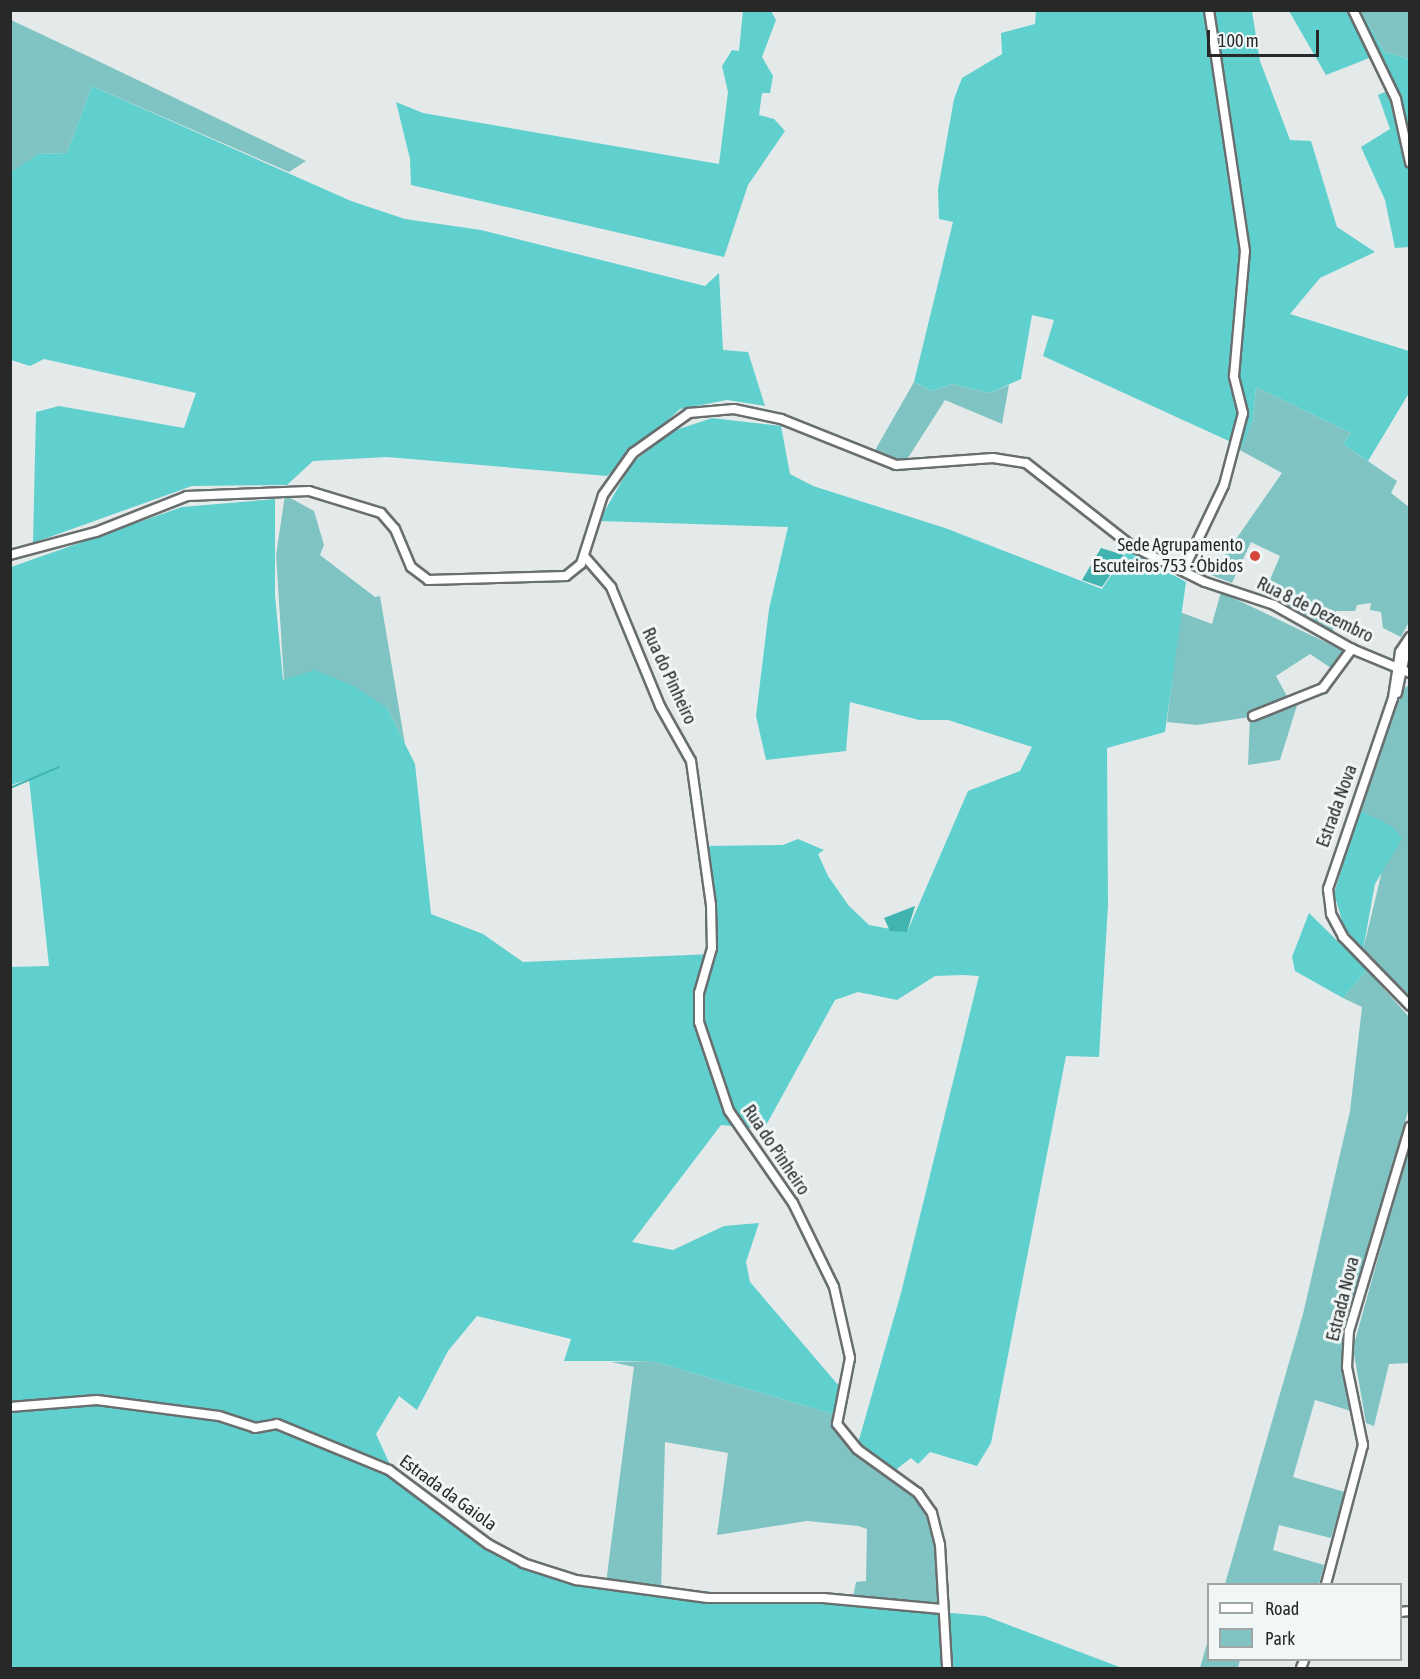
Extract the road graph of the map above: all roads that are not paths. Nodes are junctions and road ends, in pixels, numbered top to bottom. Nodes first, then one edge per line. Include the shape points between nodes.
1 (1209, 10) edge
2 (1353, 10) edge
3 (1410, 162) edge
4 (10, 555) edge
5 (585, 557) junction
6 (1183, 571) junction
7 (1408, 639) edge
8 (1352, 649) junction
9 (1404, 669) edge
10 (1253, 716) dead end
11 (1410, 1006) edge
12 (1410, 1127) edge
13 (10, 1407) edge
14 (1326, 1583) edge
15 (941, 1609) junction
16 (947, 1668) edge

1 - 6 street via 1245,251 1234,376 1243,413 1224,485
2 - 3 street via 1396,99
4 - 5 street via 96,532 187,496 280,490 329,494 374,509 391,523 411,567 434,582 558,578 577,570
5 - 6 street, Rua 8 de Dezembro via 603,495 633,453 683,416 726,408 780,419 896,465 993,458 1026,463 1115,536
5 - 15 street, Rua do Pinheiro via 611,587 660,706 691,761 711,905 712,948 699,993 699,1022 709,1053 729,1112 793,1203 834,1287 850,1358 837,1424 857,1449 918,1493 932,1513 940,1545
6 - 8 street, Rua 8 de Dezembro via 1274,605
7 - 9 street, Estrada Nova
8 - 9 street, Rua 8 de Dezembro
8 - 10 street via 1323,688
9 - 11 street, Estrada Nova via 1335,860 1328,898 1343,937
12 - 14 street, Estrada Nova via 1347,1342 1363,1445
13 - 15 street, Estrada da Gaiola via 97,1400 219,1416 255,1428 277,1424 389,1470 488,1544 523,1563 576,1580 708,1598 823,1598
15 - 16 street, Rua do Pinheiro

